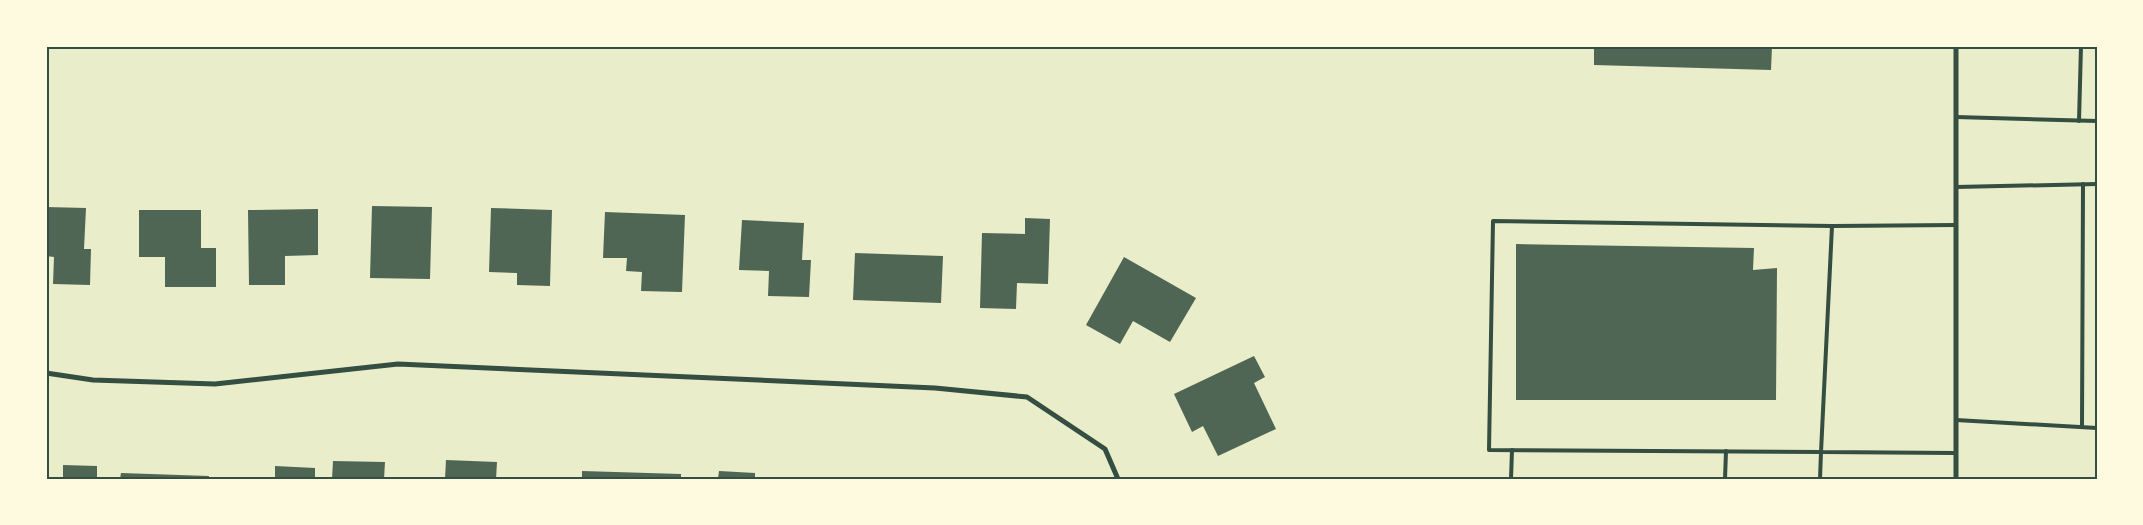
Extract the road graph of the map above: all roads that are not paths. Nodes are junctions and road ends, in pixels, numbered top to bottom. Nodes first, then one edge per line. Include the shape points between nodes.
1 (1956, 46) edge
2 (2081, 46) edge
3 (1956, 117) junction
4 (2079, 120) junction
5 (2097, 121) edge
6 (2083, 184) junction
7 (2097, 184) edge
8 (1956, 188) junction
9 (1956, 225) junction
10 (1832, 226) junction
11 (46, 373) edge
12 (1956, 420) junction
13 (2082, 427) junction
14 (2097, 428) edge
15 (1512, 450) junction
16 (1726, 451) junction
17 (1821, 452) junction
18 (1956, 453) junction
19 (1118, 479) edge
20 (1511, 479) edge
21 (1725, 479) edge
22 (1820, 479) edge
23 (1956, 479) edge

1 - 3 street
2 - 4 lane
3 - 4 lane
3 - 8 street
4 - 5 lane
6 - 7 lane
6 - 8 lane
6 - 13 lane
8 - 9 street
9 - 10 lane
9 - 12 street
10 - 15 lane via 1493,221 1489,450
10 - 17 lane
11 - 19 street via 93,380 215,384 398,364 935,388 1026,397 1105,449
12 - 13 lane
12 - 18 street
13 - 14 lane
15 - 16 lane
15 - 20 lane
16 - 17 lane
16 - 21 lane
17 - 18 lane
17 - 22 lane
18 - 23 street

